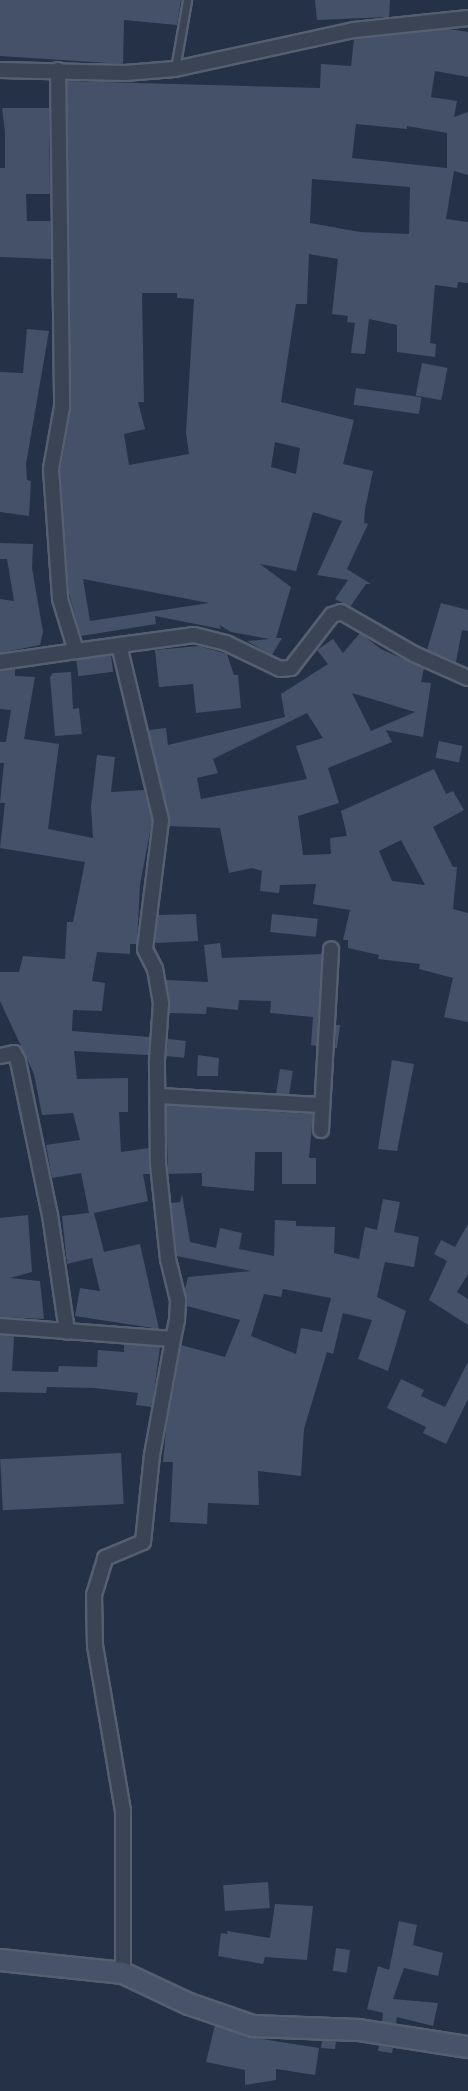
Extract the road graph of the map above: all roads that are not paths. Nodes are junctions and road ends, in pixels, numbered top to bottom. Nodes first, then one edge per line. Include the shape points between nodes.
1 (187, 0) edge
2 (468, 18) edge
3 (175, 69) junction
4 (0, 70) edge
5 (58, 70) junction
6 (119, 645) junction
7 (76, 651) junction
8 (0, 662) edge
9 (468, 678) edge
10 (331, 950) dead end
11 (0, 1056) edge
12 (158, 1096) junction
13 (321, 1105) junction
14 (321, 1130) dead end
15 (0, 1326) edge
16 (67, 1332) junction
17 (173, 1339) junction
18 (0, 1960) edge
19 (123, 1972) junction
20 (468, 2047) edge

1 - 3 lane
2 - 3 street via 354,30
3 - 5 street
4 - 5 street
5 - 7 street via 62,407 51,469 60,599
6 - 7 street
6 - 9 street via 194,635 226,642 280,669 291,668 333,615 341,612 414,654
6 - 12 street via 160,820 145,949 155,969 161,1003
7 - 8 street
10 - 13 street
11 - 16 street via 14,1053 18,1061 51,1215
12 - 13 street
12 - 17 street via 158,1164 168,1259 178,1300
13 - 14 street
15 - 16 street
16 - 17 street
17 - 19 street via 143,1542 105,1558 94,1595 95,1646 123,1811
18 - 19 street
19 - 20 street via 189,2004 253,2025 358,2030

